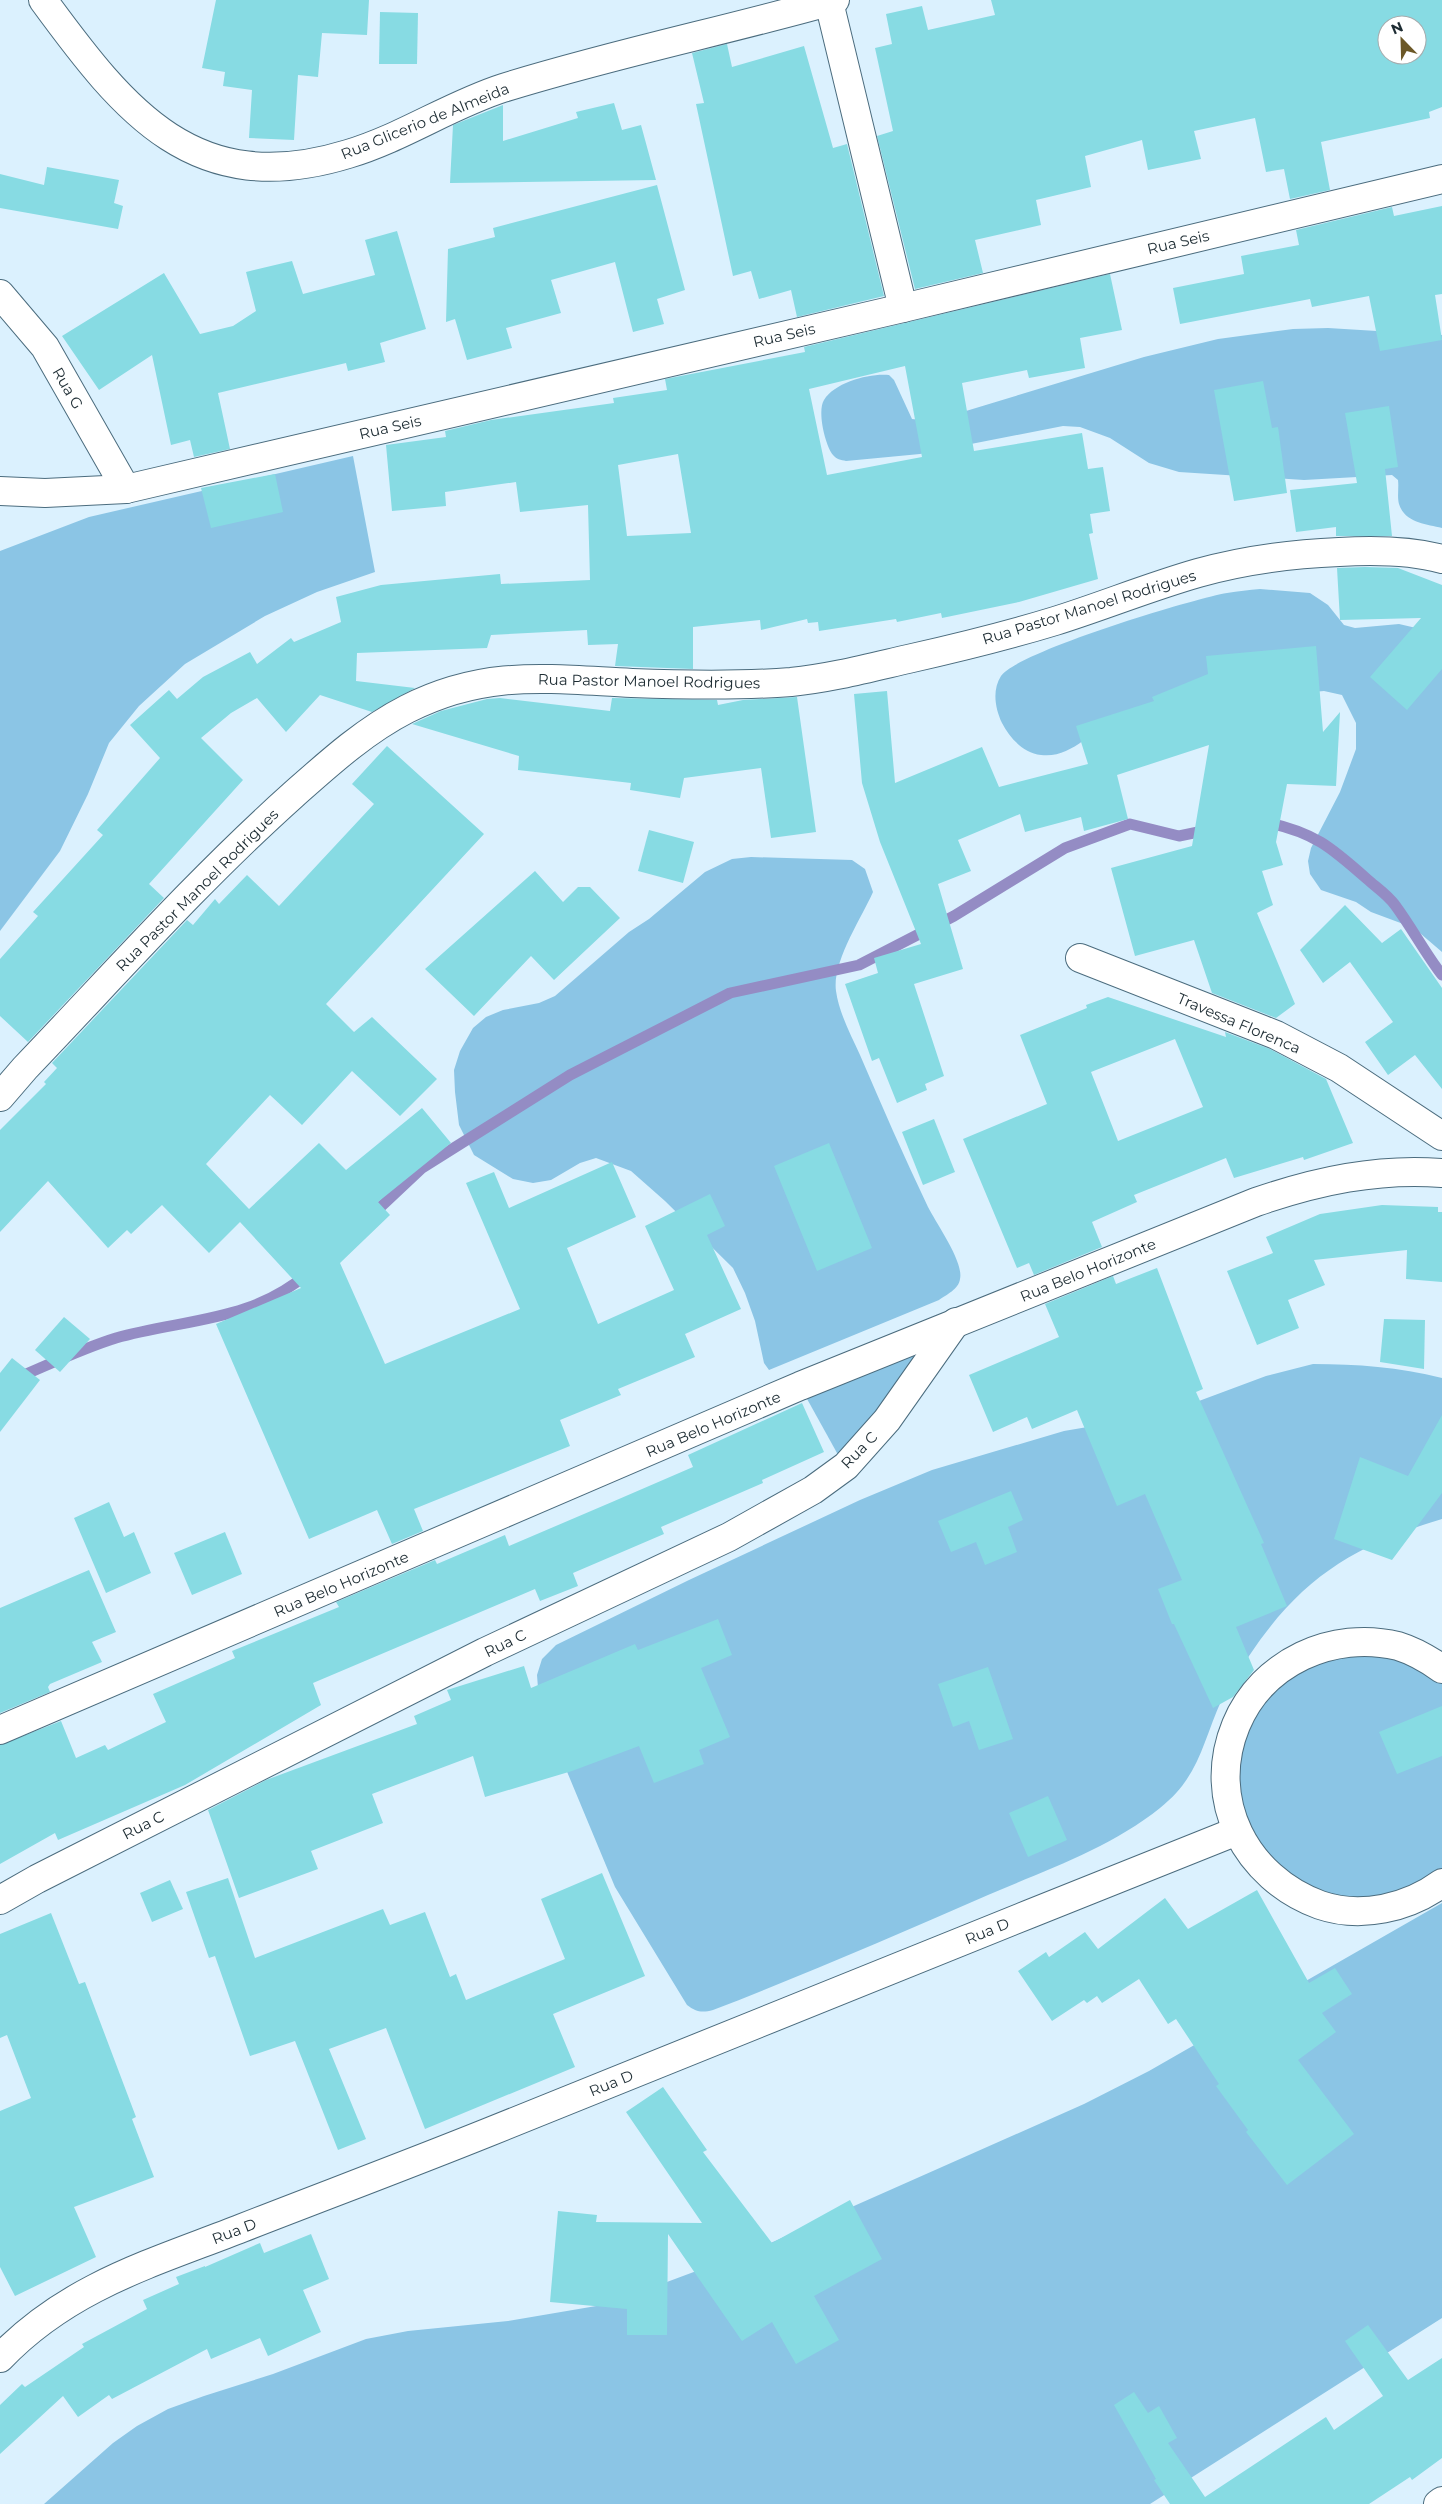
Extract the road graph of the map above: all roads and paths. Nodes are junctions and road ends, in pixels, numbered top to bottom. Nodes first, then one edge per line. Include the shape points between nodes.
1 (43, 0) edge
2 (832, 1) edge
3 (1442, 179) edge
4 (0, 294) edge
5 (903, 308) junction
6 (126, 489) junction
7 (0, 491) edge
8 (1442, 559) edge
9 (1080, 958) dead end
10 (0, 1097) edge
11 (1442, 1136) edge
12 (1442, 1173) edge
13 (956, 1322) junction
14 (1442, 1668) edge
15 (0, 1730) edge
16 (1237, 1831) junction
17 (1442, 1883) edge
18 (0, 1900) edge
19 (0, 2358) edge
20 (1442, 2501) edge
21 (1438, 2504) edge

1 - 2 street, Rua Glicerio de Almeida via 88,62 145,120 197,153 241,166 265,168 348,154 500,89
2 - 5 street
3 - 5 street, Rua Seis
4 - 6 street, Rua G via 44,347
5 - 6 street, Rua Seis
6 - 7 street, Rua Seis via 45,493
8 - 10 street, Rua Pastor Manoel Rodrigues via 1398,552 1354,551 1239,562 1054,621 956,648 824,678 760,684 503,679 437,696 389,718 367,733 248,835
9 - 11 street, Travessa Florenca via 1276,1036 1339,1068
12 - 13 street, Rua Belo Horizonte via 1374,1173 1299,1187
13 - 15 street, Rua Belo Horizonte
13 - 18 street, Rua C via 887,1420 846,1466 813,1490 729,1538 485,1652 37,1878
14 - 16 street via 1415,1652 1399,1647 1350,1642 1318,1648 1275,1672 1252,1696 1230,1740 1226,1789
16 - 17 street via 1268,1875 1294,1894 1324,1906 1356,1911 1388,1908 1419,1898
16 - 19 street, Rua D via 498,2129 138,2266 90,2289 66,2305
20 - 21 street

